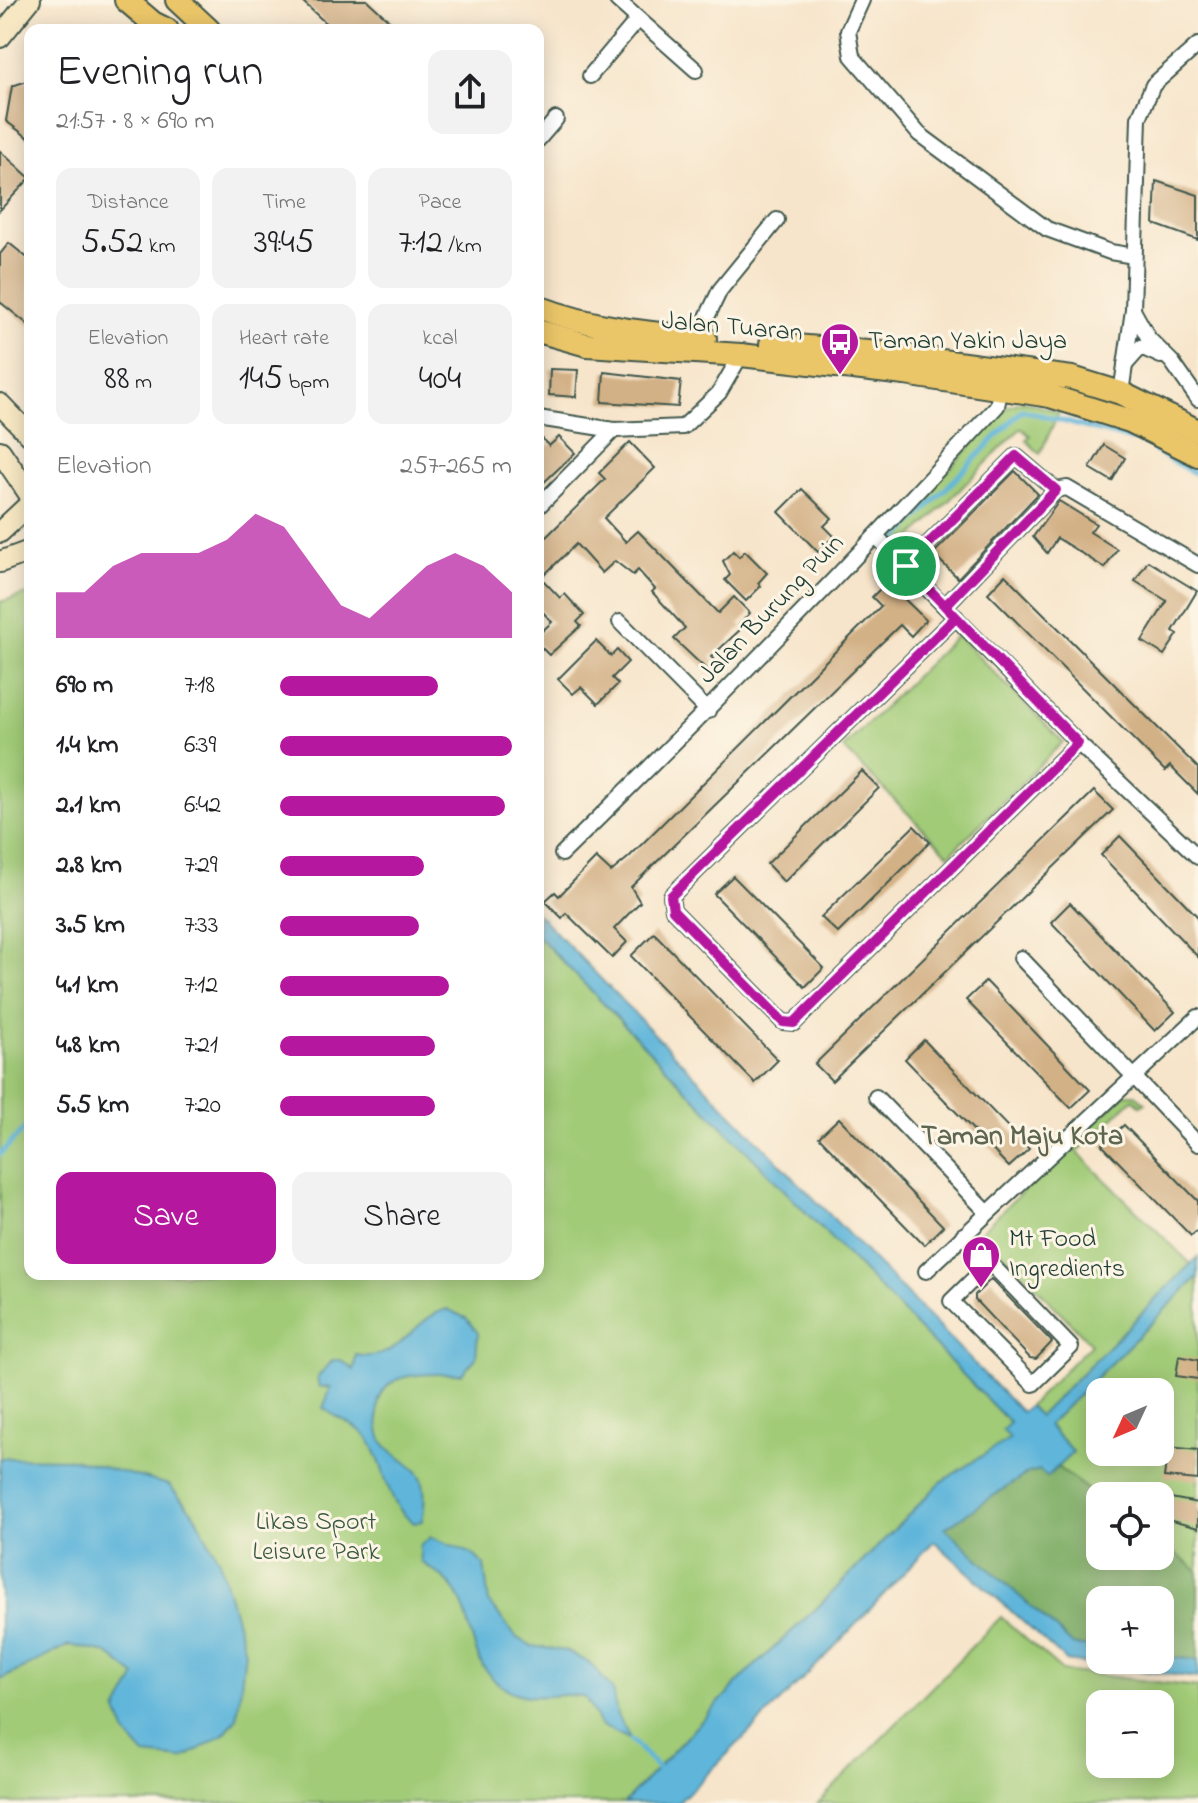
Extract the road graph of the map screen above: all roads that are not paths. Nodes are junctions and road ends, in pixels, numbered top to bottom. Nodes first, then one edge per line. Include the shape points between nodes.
1 (30, 0) edge
2 (126, 0) edge
3 (140, 0) edge
4 (177, 0) edge
5 (617, 0) edge
6 (862, 0) edge
7 (638, 19) junction
8 (155, 24) edge
9 (164, 24) edge
10 (203, 24) edge
11 (0, 37) edge
12 (1198, 45) edge
13 (696, 70) dead end
14 (590, 76) dead end
15 (556, 119) dead end
16 (544, 133) edge
17 (777, 220) dead end
18 (1134, 256) junction
19 (544, 309) edge
20 (1133, 310) junction
21 (544, 333) edge
22 (697, 338) junction
23 (741, 355) junction
24 (1172, 362) junction
25 (1125, 365) junction
26 (1001, 387) junction
27 (1121, 393) junction
28 (1198, 399) edge
29 (0, 404) edge
30 (544, 419) edge
31 (24, 429) edge
32 (614, 430) junction
33 (1198, 431) edge
34 (1198, 444) edge
35 (0, 451) edge
36 (1198, 455) edge
37 (24, 486) edge
38 (1056, 490) junction
39 (544, 501) edge
40 (24, 510) edge
41 (0, 532) edge
42 (877, 537) junction
43 (24, 553) edge
44 (0, 562) edge
45 (1198, 565) edge
46 (906, 566) junction
47 (950, 612) junction
48 (620, 622) dead end
49 (708, 711) junction
50 (1078, 743) junction
51 (562, 854) dead end
52 (1198, 857) edge
53 (1021, 958) dead end
54 (1198, 1017) edge
55 (1134, 1077) junction
56 (876, 1097) dead end
57 (1198, 1144) edge
58 (987, 1212) junction
59 (963, 1235) junction
60 (990, 1263) junction
61 (926, 1271) dead end

1 - 11 main road
2 - 8 main road
3 - 9 main road
4 - 10 main road
5 - 7 street
6 - 18 street via 848,31 852,56 919,134 1047,229
7 - 13 street
7 - 14 street
12 - 18 street via 1153,85 1139,118
15 - 16 street
17 - 22 street via 720,290
18 - 20 street
19 - 22 main road, Jalan Tuaran via 609,328
20 - 24 street via 1149,339
20 - 25 street
21 - 23 main road, Jalan Tuaran via 587,345
22 - 27 main road, Jalan Tuaran via 981,365 1072,378
23 - 26 main road, Jalan Tuaran
23 - 32 street via 719,393 683,427
24 - 25 street via 1141,347
24 - 28 street
25 - 27 street
26 - 36 main road, Jalan Tuaran via 1101,411
26 - 42 street, Jalan Burung Puin via 997,406
27 - 33 main road, Jalan Tuaran
27 - 34 main road via 1132,406
29 - 31 main road
30 - 32 street
32 - 39 street
35 - 37 main road
38 - 45 street via 1067,488
38 - 46 street via 1016,456
38 - 47 street
40 - 41 main road
42 - 46 street
42 - 49 street, Jalan Burung Puin
43 - 44 main road
46 - 47 street
47 - 50 street
47 - 50 street via 671,896 673,910 783,1022 794,1023
48 - 49 street
49 - 51 street, Jalan Burung Puin
50 - 52 street
53 - 55 street
54 - 55 street
55 - 57 street
55 - 58 street
56 - 58 street
58 - 59 street
59 - 60 street
59 - 61 street
60 - 60 street via 1071,1347 1033,1384 951,1301

